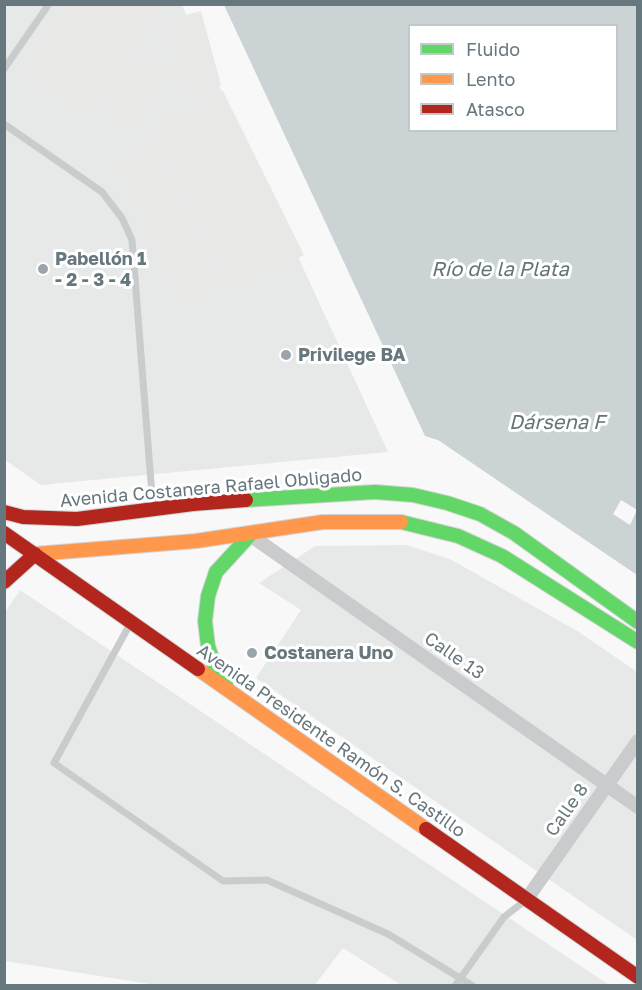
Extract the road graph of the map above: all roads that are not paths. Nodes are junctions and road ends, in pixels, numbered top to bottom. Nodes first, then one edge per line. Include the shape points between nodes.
1 (49, 4) edge
2 (4, 69) edge
3 (4, 124) edge
4 (13, 130) junction
5 (4, 137) edge
6 (153, 510) junction
7 (4, 512) edge
8 (4, 533) edge
9 (250, 535) junction
10 (35, 554) junction
11 (4, 582) edge
12 (131, 622) junction
13 (638, 622) edge
14 (638, 642) edge
15 (230, 692) junction
16 (638, 741) edge
17 (607, 785) junction
18 (638, 807) edge
19 (526, 900) junction
20 (460, 977) junction
21 (638, 977) edge
22 (455, 986) edge
23 (472, 986) edge

1 - 2 lane
3 - 4 lane
4 - 5 lane
4 - 6 lane via 102,192 122,218 132,240
6 - 7 main road, Avenida Costanera Rafael Obligado via 76,519 23,517
6 - 13 main road, Avenida Costanera Rafael Obligado via 375,492 413,495 480,514 514,532
8 - 10 main road, Avenida Presidente Ramón S. Castillo
9 - 10 main road
9 - 14 main road via 350,520 402,522 432,528 502,556
9 - 15 main road via 216,572 208,596 208,646 216,670
9 - 17 street, Calle 13
10 - 11 main road
10 - 12 main road, Avenida Presidente Ramón S. Castillo
12 - 15 main road, Avenida Presidente Ramón S. Castillo
12 - 20 lane via 54,763 223,881 267,880 388,934
15 - 19 main road, Avenida Presidente Ramón S. Castillo
16 - 17 street, Calle 8
17 - 18 street, Calle 13
17 - 19 street, Calle 8
19 - 20 lane via 504,917
19 - 21 main road, Avenida Presidente Ramón S. Castillo
20 - 22 lane
20 - 23 lane

